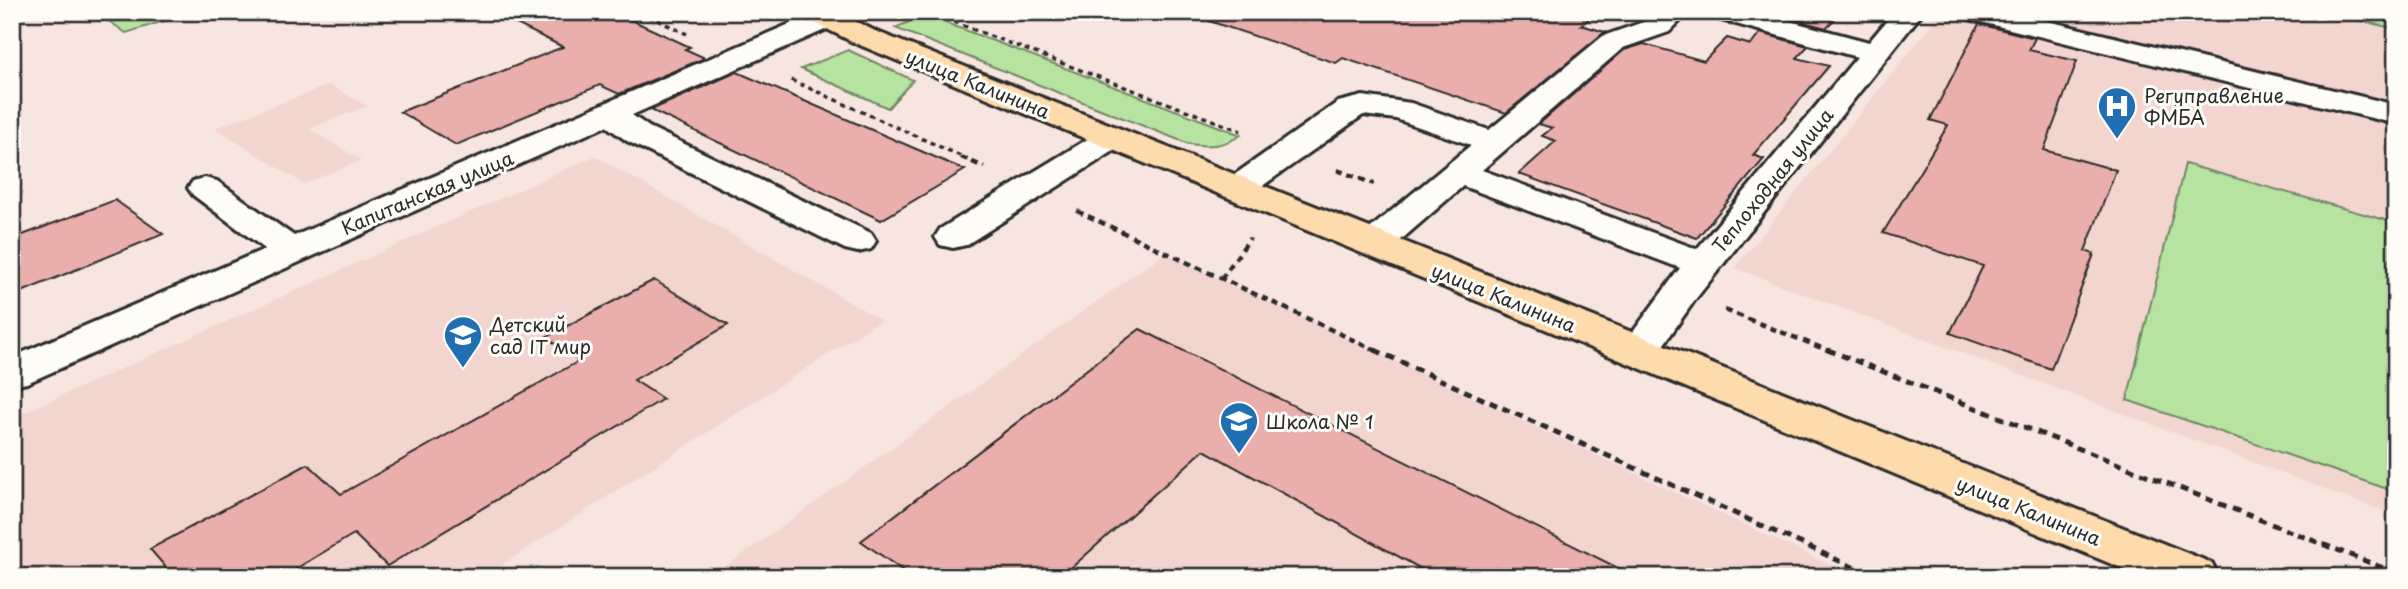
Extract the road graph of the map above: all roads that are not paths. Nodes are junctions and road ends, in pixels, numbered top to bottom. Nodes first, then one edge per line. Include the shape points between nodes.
1 (1675, 12) edge
2 (1724, 12) edge
3 (1909, 12) edge
4 (1975, 12) edge
5 (829, 14) edge
6 (1876, 53) junction
7 (608, 113) junction
8 (2396, 115) edge
9 (1112, 138) junction
10 (1494, 143) junction
11 (1458, 173) junction
12 (205, 188) dead end
13 (1236, 189) junction
14 (953, 237) dead end
15 (858, 241) dead end
16 (1374, 244) junction
17 (292, 251) junction
18 (1704, 264) junction
19 (1639, 351) junction
20 (12, 373) edge
21 (2194, 577) edge

1 - 10 street via 1660,26 1613,42
2 - 6 street
3 - 6 street, Теплоходная улица
4 - 8 street
5 - 7 street, Капитанская улица
5 - 9 main road, улица Калинина via 865,37
6 - 18 street, Теплоходная улица
7 - 15 street via 638,134
7 - 17 street, Капитанская улица
9 - 13 main road, улица Калинина
9 - 14 street
10 - 11 street
10 - 13 street via 1389,106 1361,104
11 - 16 street
11 - 18 street
12 - 17 street
13 - 16 main road, улица Калинина
16 - 19 main road, улица Калинина
17 - 20 street, Капитанская улица
18 - 19 street, Теплоходная улица
19 - 21 main road, улица Калинина

